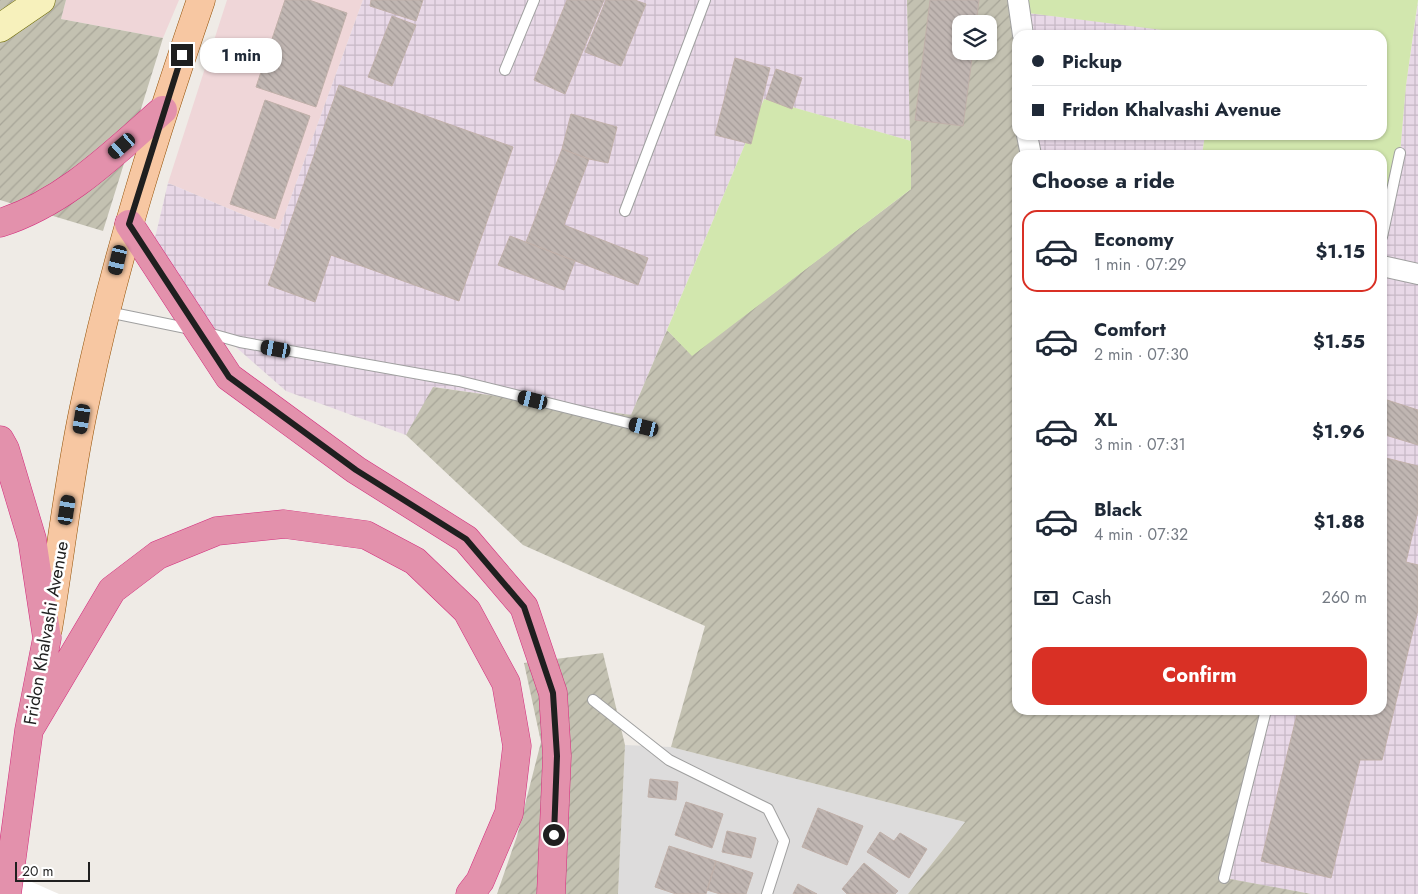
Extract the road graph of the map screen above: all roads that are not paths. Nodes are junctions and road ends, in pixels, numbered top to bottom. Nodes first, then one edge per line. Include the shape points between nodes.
1 (41, 0) edge
2 (201, 0) edge
3 (534, 0) edge
4 (705, 0) edge
5 (1018, 0) edge
6 (0, 28) edge
7 (1022, 30) edge
8 (505, 70) dead end
9 (163, 110) junction
10 (1400, 153) dead end
11 (625, 211) dead end
12 (1387, 214) edge
13 (0, 223) edge
14 (129, 224) junction
15 (1387, 267) edge
16 (1418, 274) edge
17 (106, 311) junction
18 (196, 330) junction
19 (644, 427) dead end
20 (0, 440) edge
21 (47, 638) junction
22 (593, 700) dead end
23 (1265, 715) edge
24 (29, 730) junction
25 (1224, 878) dead end
26 (7, 894) edge
27 (470, 894) edge
28 (552, 894) edge
29 (767, 894) edge

1 - 6 street
2 - 9 main road, Fridon Khalvashi Avenue
3 - 8 lane
4 - 11 lane
5 - 7 street
9 - 13 highway via 68,190
9 - 14 main road, Fridon Khalvashi Avenue
10 - 12 lane
14 - 17 main road, Fridon Khalvashi Avenue
14 - 18 highway
15 - 16 street
17 - 18 lane
17 - 21 main road, Fridon Khalvashi Avenue via 85,401
18 - 19 lane via 240,342 459,381
18 - 28 highway via 229,377 356,470 466,539 524,607 553,693 557,756
20 - 21 highway via 32,539
21 - 24 highway, Fridon Khalvashi Avenue
22 - 29 lane via 669,760 768,809 784,841
23 - 25 lane
24 - 26 highway, Fridon Khalvashi Avenue
24 - 27 highway via 112,590 158,554 217,531 284,524 366,535 415,561 467,611 506,683 517,746 509,812 480,881

